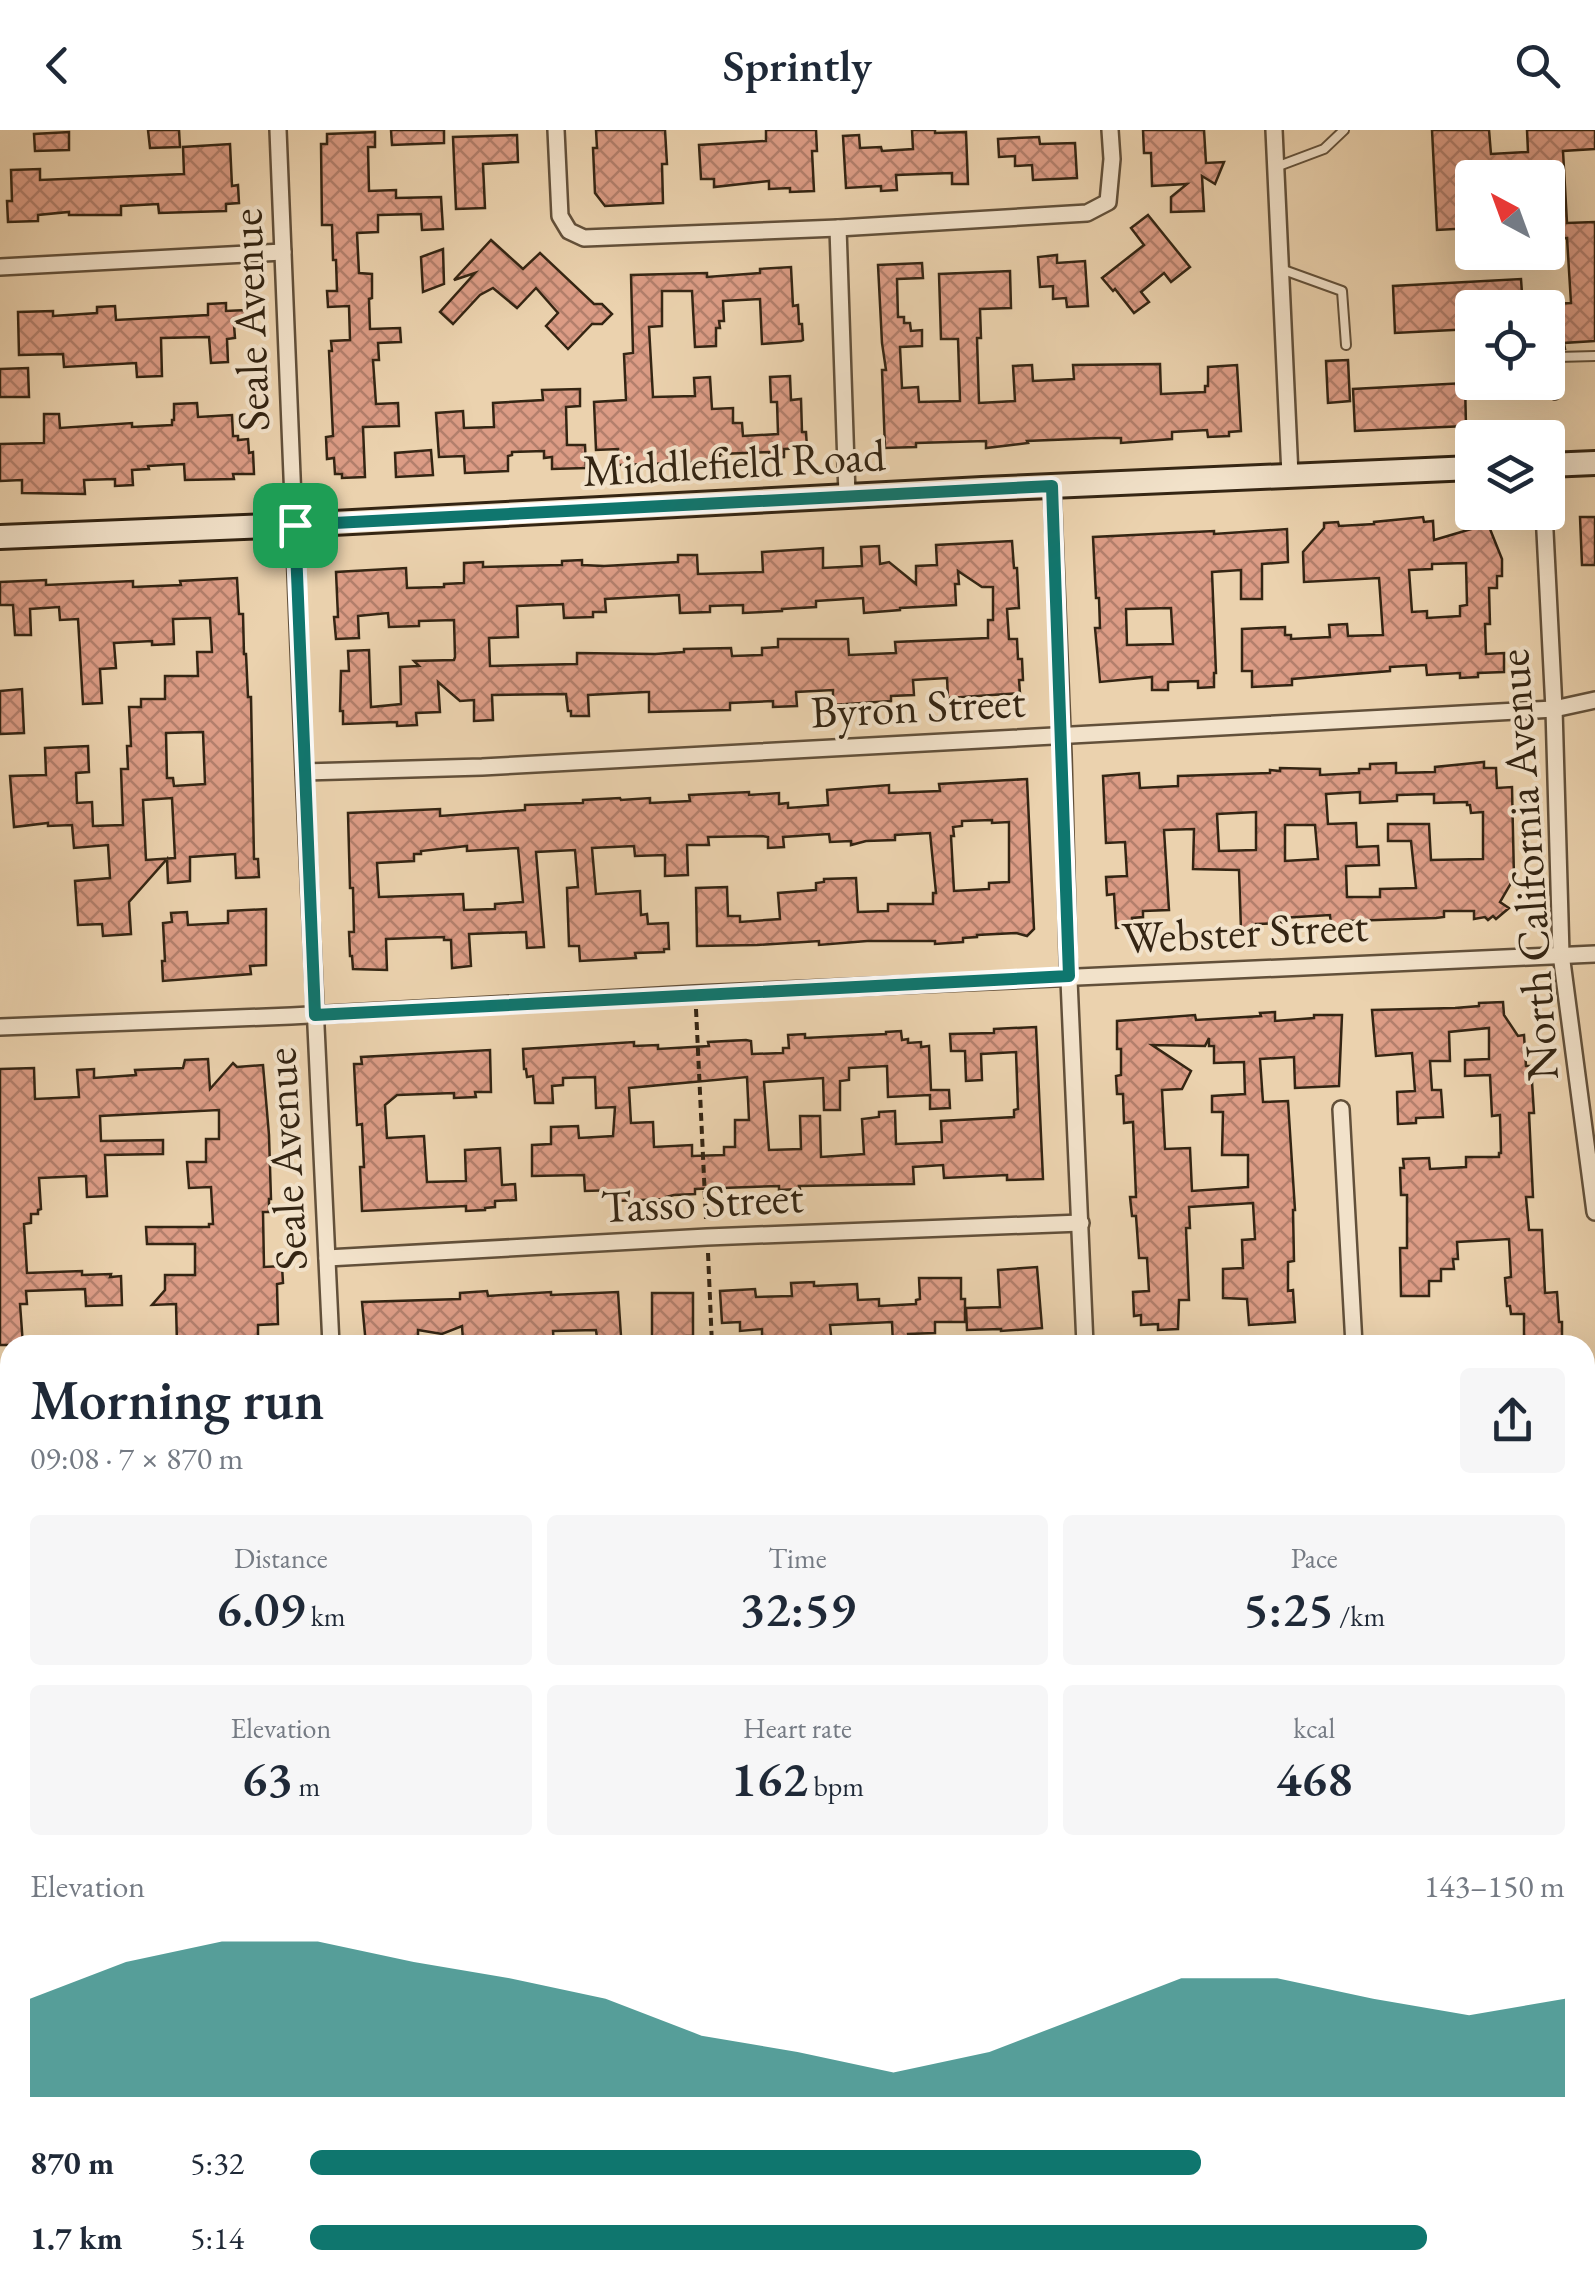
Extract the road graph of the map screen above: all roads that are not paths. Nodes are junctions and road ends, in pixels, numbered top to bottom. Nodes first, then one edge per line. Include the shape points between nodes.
1 (278, 130) edge
2 (556, 130) edge
3 (1110, 130) edge
4 (1274, 130) edge
5 (1344, 130) edge
6 (1276, 168) junction
7 (838, 228) junction
8 (283, 252) junction
9 (0, 267) edge
10 (1280, 269) junction
11 (1346, 345) dead end
12 (1595, 356) edge
13 (1565, 357) edge
14 (1595, 463) edge
15 (1565, 464) edge
16 (1455, 469) edge
17 (1290, 475) junction
18 (1052, 486) junction
19 (846, 495) junction
20 (295, 525) junction
21 (1545, 530) edge
22 (0, 537) edge
23 (1595, 700) edge
24 (1554, 709) junction
25 (1062, 735) junction
26 (304, 772) junction
27 (1561, 954) junction
28 (1595, 954) edge
29 (1069, 976) junction
30 (315, 1015) junction
31 (0, 1027) edge
32 (1341, 1110) dead end
33 (1595, 1212) edge
34 (1081, 1222) junction
35 (327, 1258) junction
36 (331, 1335) edge
37 (1085, 1335) edge
38 (1353, 1335) edge

1 - 8 street, Seale Avenue
2 - 7 street via 560,216 584,238
3 - 7 street via 1108,202 1087,213
4 - 6 street
5 - 6 lane via 1324,149
6 - 10 street
7 - 19 street
8 - 9 street
8 - 20 street, Seale Avenue
10 - 11 lane via 1342,292
10 - 17 street
12 - 13 lane
14 - 15 main road
16 - 17 main road, Middlefield Road
17 - 18 main road, Middlefield Road
18 - 19 main road, Middlefield Road
18 - 25 street
19 - 20 main road, Middlefield Road
20 - 22 main road, Middlefield Road
20 - 26 street, Seale Avenue
21 - 24 street, North California Avenue
23 - 24 street, Byron Street
24 - 25 street, Byron Street
24 - 27 street, North California Avenue
25 - 26 street, Byron Street
25 - 29 street
26 - 30 street, Seale Avenue
27 - 28 street, Webster Street
27 - 29 street, Webster Street
27 - 33 street, North California Avenue
29 - 30 street, Webster Street
29 - 34 street
30 - 31 street, Webster Street
30 - 35 street, Seale Avenue
32 - 38 street
34 - 35 street, Tasso Street
34 - 37 street
35 - 36 street, Seale Avenue

